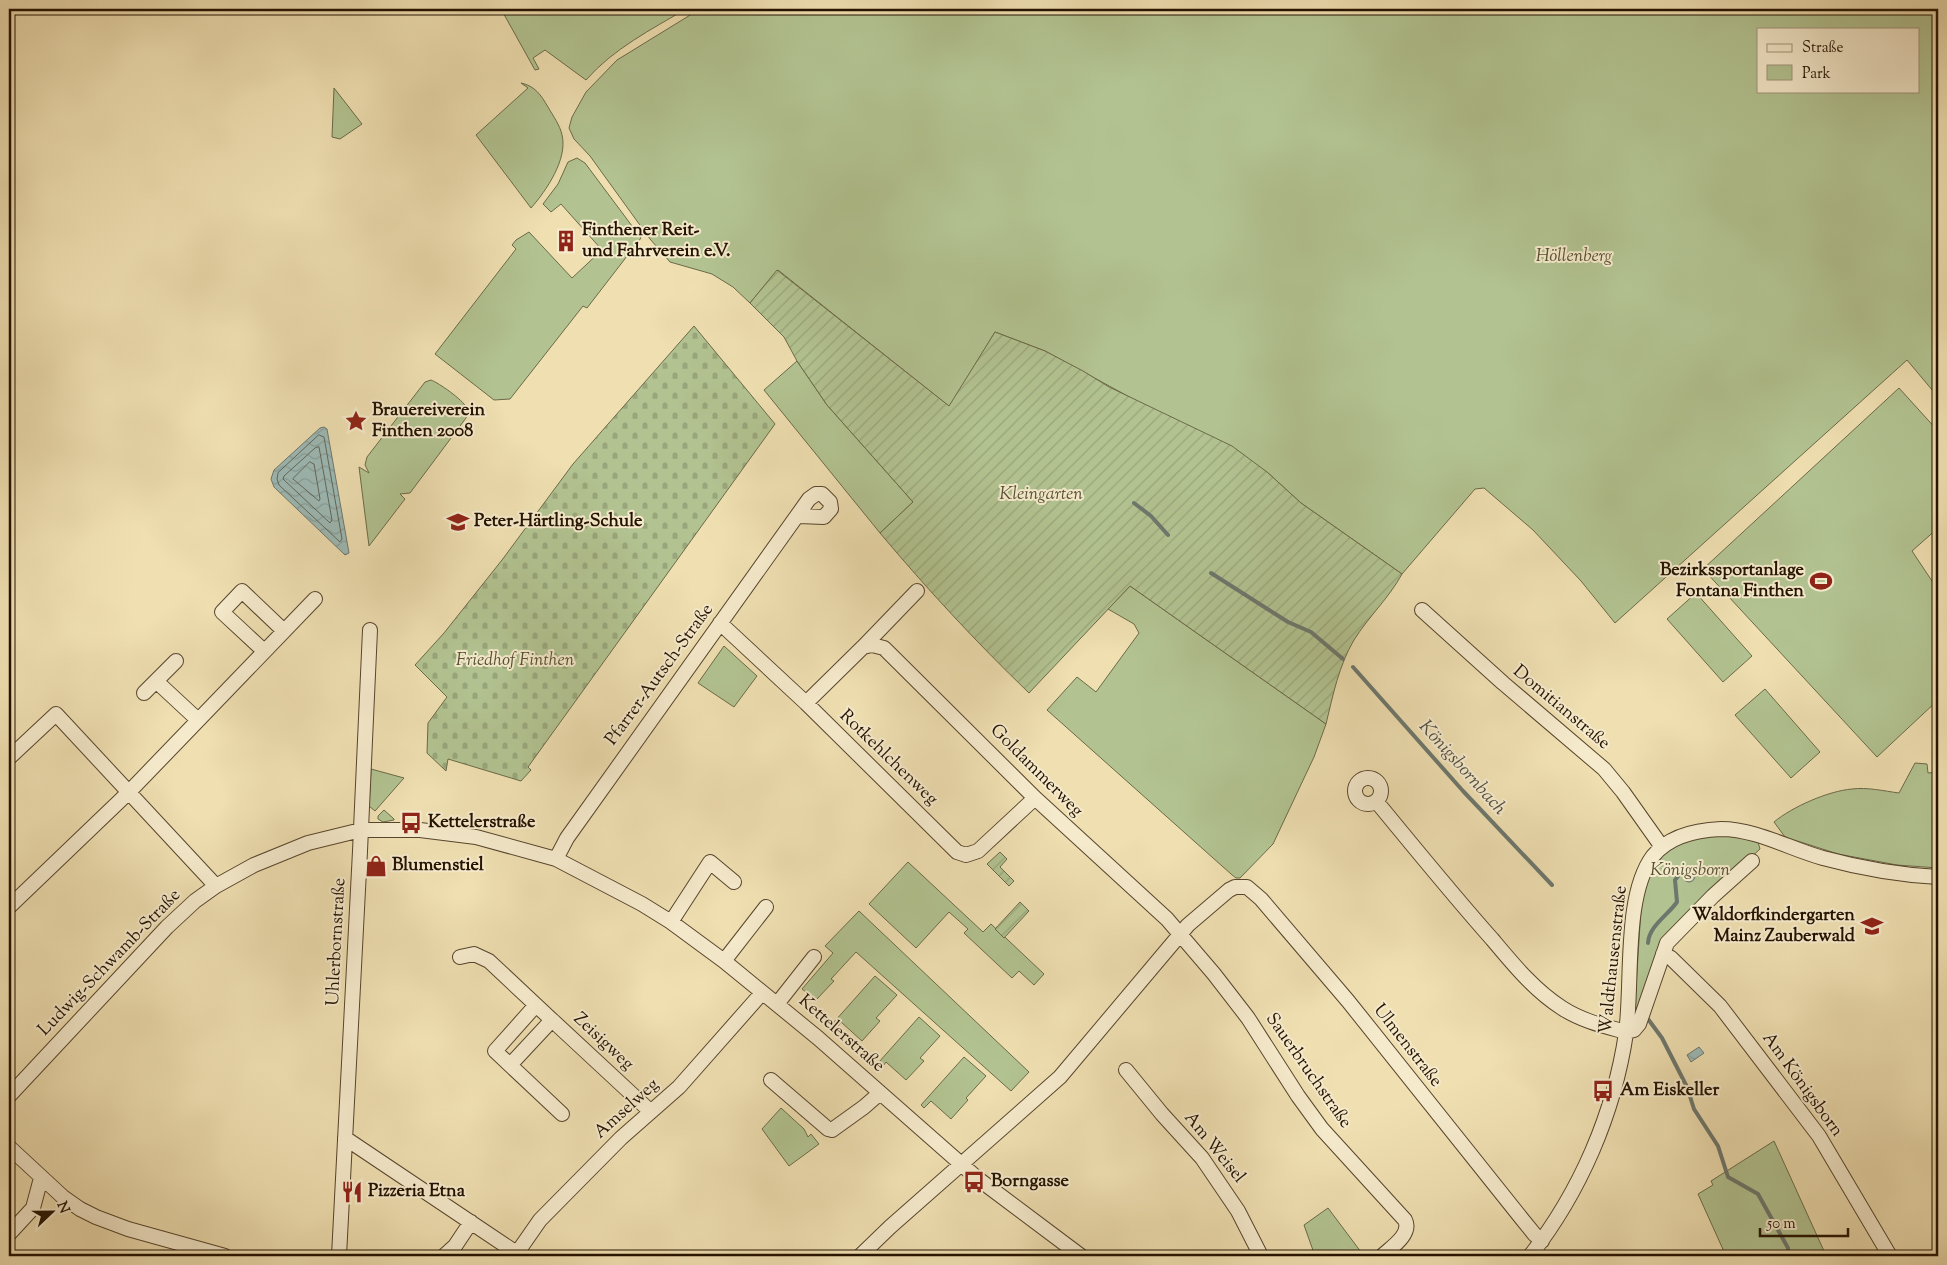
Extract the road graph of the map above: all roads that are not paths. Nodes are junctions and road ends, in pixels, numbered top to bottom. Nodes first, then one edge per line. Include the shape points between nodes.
1 (799, 516) dead end
2 (917, 591) dead end
3 (315, 599) dead end
4 (1422, 610) dead end
5 (720, 623) junction
6 (370, 630) dead end
7 (284, 631) junction
8 (863, 647) junction
9 (264, 650) junction
10 (176, 661) dead end
11 (156, 680) junction
12 (144, 693) dead end
13 (806, 703) junction
14 (198, 720) junction
15 (9, 758) edge
16 (129, 792) junction
17 (1035, 798) junction
18 (1376, 801) dead end
19 (361, 830) junction
20 (1662, 847) junction
21 (556, 859) junction
22 (1752, 861) dead end
23 (1938, 877) edge
24 (734, 882) dead end
25 (216, 886) junction
26 (9, 907) edge
27 (766, 907) dead end
28 (671, 922) junction
29 (1179, 934) junction
30 (1663, 954) junction
31 (460, 957) dead end
32 (814, 957) dead end
33 (724, 961) junction
34 (762, 993) junction
35 (777, 1004) junction
36 (536, 1005) junction
37 (552, 1020) junction
38 (1626, 1032) junction
39 (510, 1065) junction
40 (1126, 1070) dead end
41 (771, 1080) dead end
42 (880, 1092) junction
43 (9, 1096) edge
44 (650, 1111) junction
45 (562, 1114) dead end
46 (345, 1138) junction
47 (9, 1147) edge
48 (961, 1164) junction
49 (41, 1178) junction
50 (471, 1222) junction
51 (9, 1234) edge
52 (1542, 1240) junction
53 (187, 1251) edge
54 (519, 1255) edge
55 (225, 1256) edge
56 (339, 1256) edge
57 (444, 1256) edge
58 (860, 1256) edge
59 (1081, 1256) edge
60 (1261, 1256) edge
61 (1382, 1256) edge
62 (1530, 1256) edge
63 (1890, 1256) edge

1 - 5 street, Pfarrer-Autsch-Straße
2 - 8 street
3 - 7 street
4 - 20 street, Domitianstraße via 1604,769
5 - 13 street, Rotkehlchenweg
5 - 21 street, Pfarrer-Autsch-Straße via 567,838
6 - 19 street, Uhlerbornstraße
7 - 9 street
7 - 9 street via 242,590 222,612
8 - 13 street
8 - 17 street, Goldammerweg via 884,648
9 - 14 street
10 - 11 street
11 - 12 street
11 - 14 street
13 - 17 street, Rotkehlchenweg via 952,848 962,854 978,851
14 - 16 street
15 - 16 street via 56,714
16 - 25 street
16 - 26 street
17 - 29 street, Goldammerweg via 1167,919
18 - 38 street via 1532,984 1573,1014
19 - 21 street, Kettelerstraße via 420,830 476,837
19 - 25 street, Ludwig-Schwamb-Straße via 276,855
19 - 46 street, Uhlerbornstraße
20 - 23 street, Waldthausenstraße via 1685,835 1723,829 1753,835 1822,858 1910,876
20 - 38 street, Waldthausenstraße via 1638,888
21 - 28 street, Kettelerstraße
22 - 30 street via 1688,921 1668,943
24 - 28 street via 710,862
25 - 43 street, Ludwig-Schwamb-Straße via 167,927
27 - 33 street
28 - 33 street, Kettelerstraße
29 - 48 street via 1060,1077
29 - 52 street, Ulmenstraße via 1235,887 1247,887 1261,899 1348,1001
29 - 61 street, Sauerbruchstraße via 1248,1018 1322,1129 1405,1220 1407,1226 1402,1237
30 - 38 street via 1639,1024
30 - 63 street, Am Königsborn via 1720,1006 1816,1132
31 - 36 street, Zeisigweg via 474,954 488,961
32 - 35 street, Kettelerstraße
33 - 34 street, Kettelerstraße
34 - 35 street, Kettelerstraße
34 - 44 street, Amselweg via 678,1088
35 - 42 street, Kettelerstraße
36 - 37 street, Zeisigweg
36 - 39 street via 495,1051
37 - 39 street, Zeisigweg
37 - 44 street, Zeisigweg
38 - 52 street, Waldthausenstraße via 1620,1069 1594,1146 1566,1203
39 - 45 street
40 - 60 street, Am Weisel via 1202,1158 1238,1211
41 - 42 street, Kettelerstraße via 832,1130
42 - 48 street, Kettelerstraße
44 - 54 street, Amselweg via 540,1220
46 - 50 street
46 - 56 street, Uhlerbornstraße
47 - 49 street
48 - 58 street
48 - 59 street, Kettelerstraße
49 - 51 street via 33,1208
49 - 53 street via 80,1209
50 - 54 street
50 - 57 street
52 - 62 street, Waldthausenstraße
53 - 55 street

